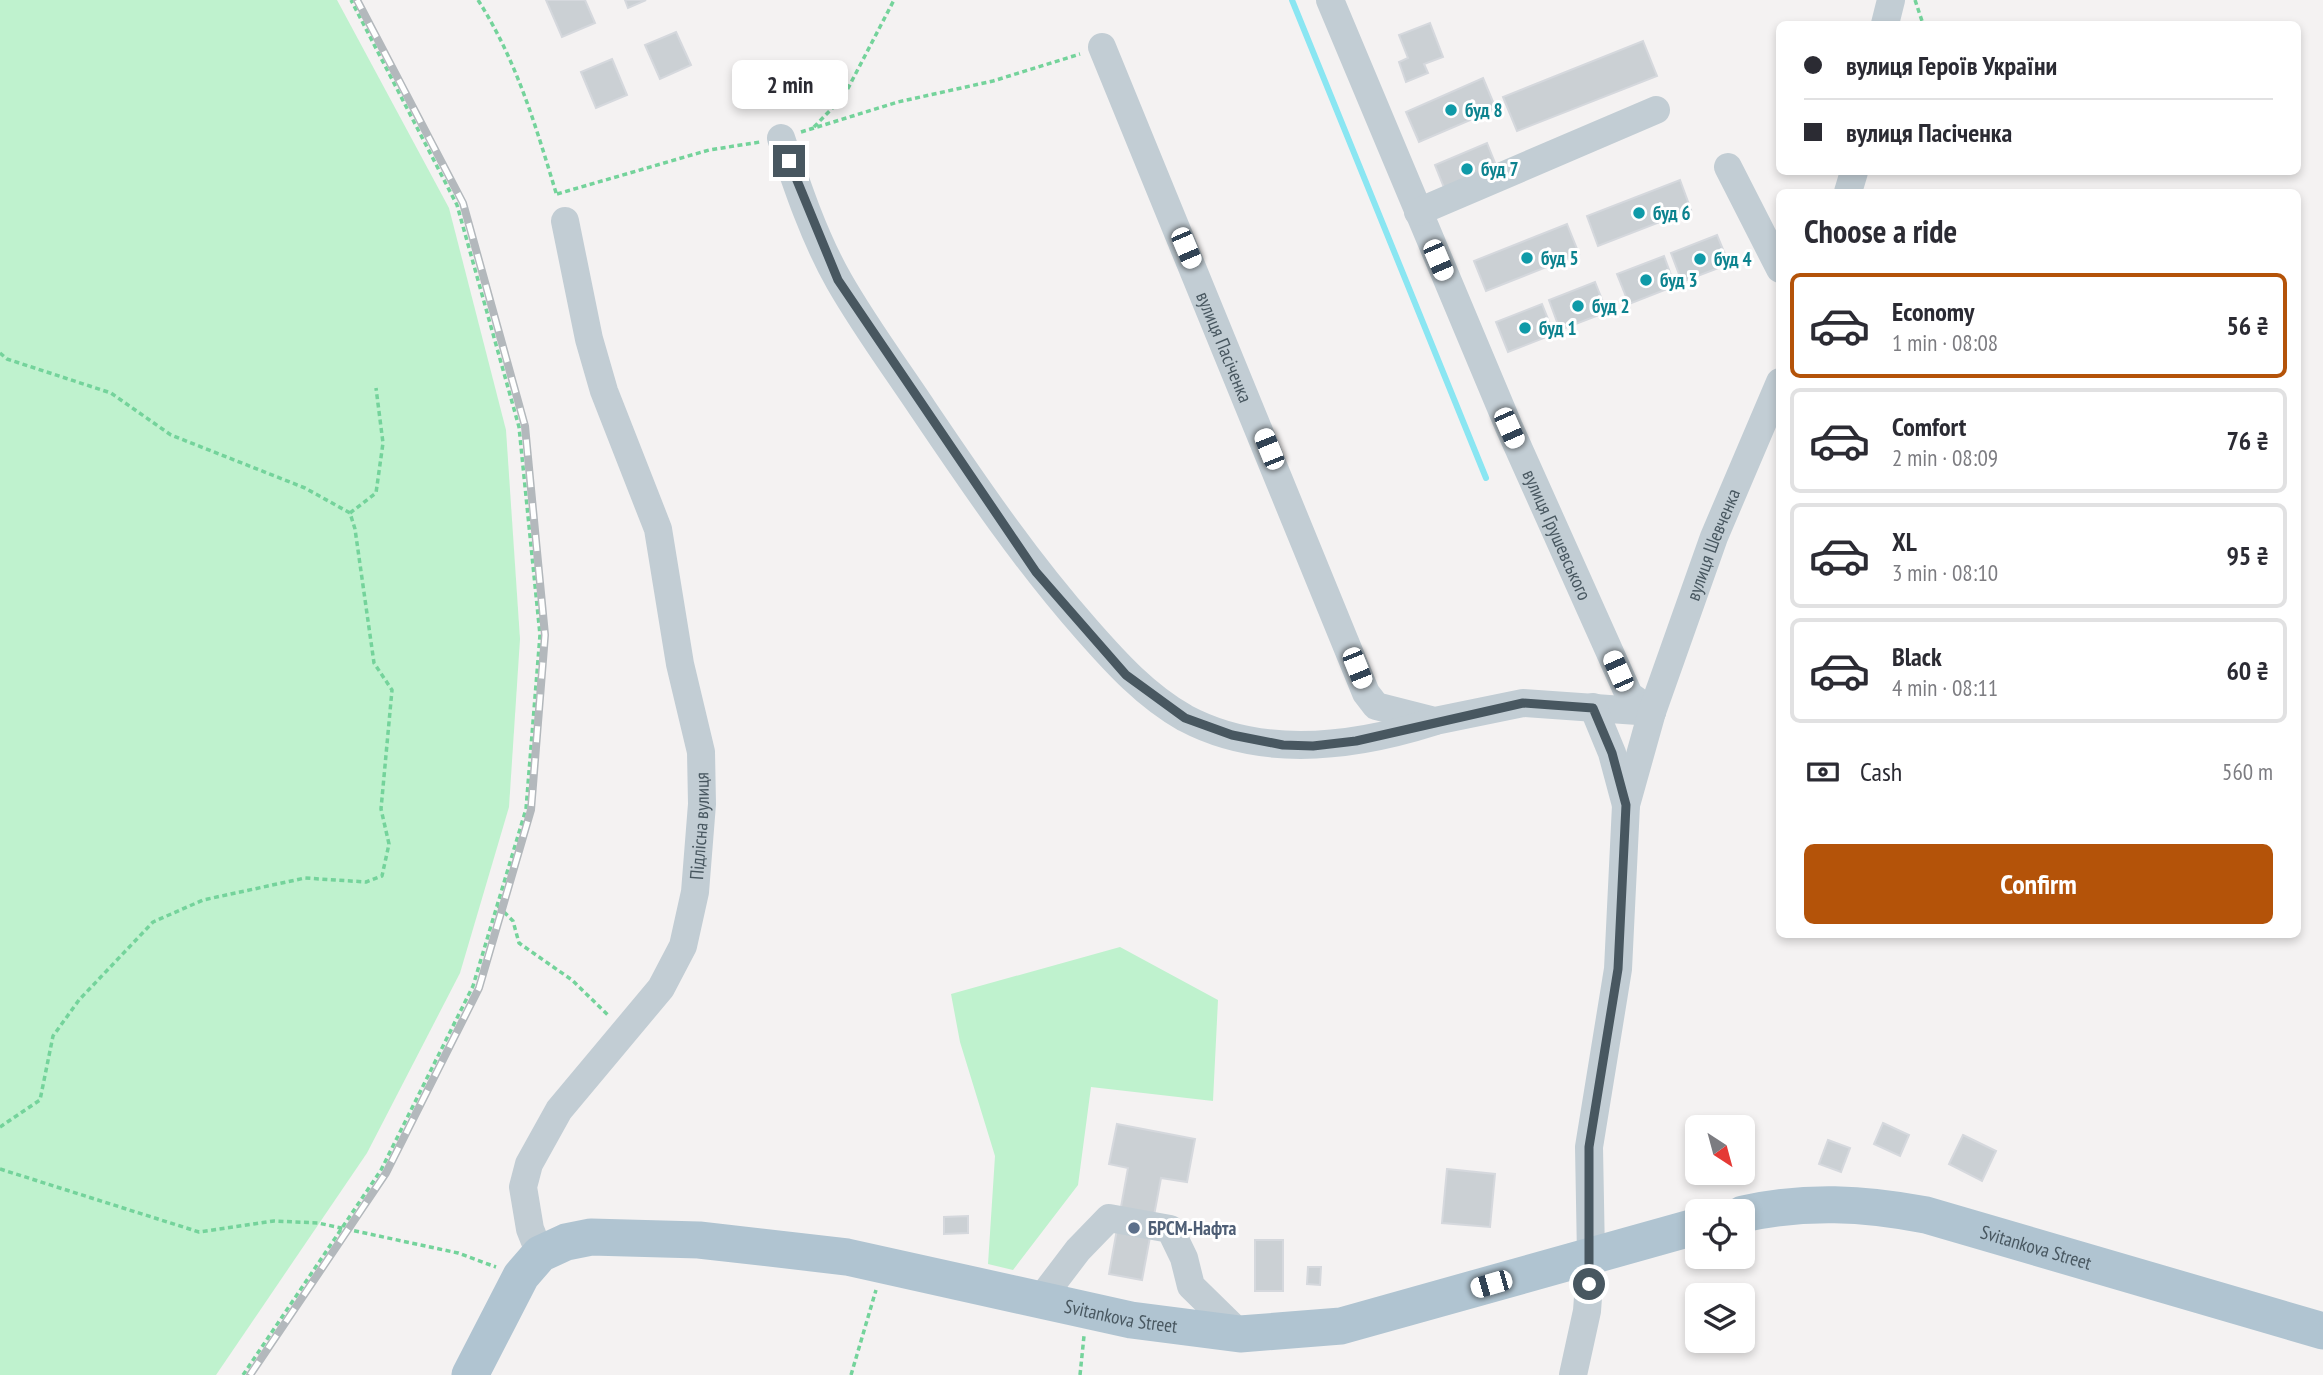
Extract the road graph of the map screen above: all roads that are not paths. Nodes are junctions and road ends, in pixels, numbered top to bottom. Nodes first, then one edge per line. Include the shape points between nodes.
1 (1330, 0) edge
2 (1891, 0) edge
3 (1886, 21) edge
4 (1102, 47) road end
5 (1656, 110) dead end
6 (781, 138) road end
7 (1728, 167) dead end
8 (1418, 212) junction
9 (565, 221) road end
10 (1776, 261) edge
11 (1776, 391) edge
12 (1593, 708) junction
13 (1652, 712) junction
14 (1436, 721) junction
15 (1626, 805) junction
16 (1755, 1211) edge
17 (1685, 1230) edge
18 (1591, 1256) junction
19 (530, 1265) junction
20 (1040, 1300) junction
21 (2323, 1331) edge
22 (1240, 1334) junction
23 (470, 1375) edge
24 (1573, 1375) edge

1 - 8 street, вулиця Грушевського
2 - 3 street
4 - 14 street, вулиця Пасіченка via 1366,693 1376,706
5 - 8 street
6 - 14 street, вулиця Пасіченка via 838,280 1036,572 1126,675 1185,718 1232,735 1283,745 1356,741
7 - 10 street
8 - 13 street, вулиця Грушевського via 1629,695
9 - 19 street, Підлісна вулиця via 604,390 658,529 680,664 701,752 702,804 695,892 683,946 661,988 559,1110 529,1164 523,1187
11 - 13 street, вулиця Шевченка via 1714,537
12 - 13 street, вулиця Пасіченка
12 - 14 street, вулиця Пасіченка via 1523,703
12 - 15 street
13 - 15 street, вулиця Шевченка
15 - 18 street via 1618,969 1589,1147
16 - 21 main road, Svitankova Street via 1821,1202 1926,1215
17 - 18 main road, Svitankova Street
18 - 22 main road, Svitankova Street via 1341,1326
18 - 24 street via 1587,1311
19 - 20 main road, Svitankova Street via 566,1242 611,1236 736,1244 847,1257
19 - 23 main road
20 - 22 main road, Svitankova Street via 1131,1320
20 - 22 street via 1109,1218 1170,1229 1191,1286

